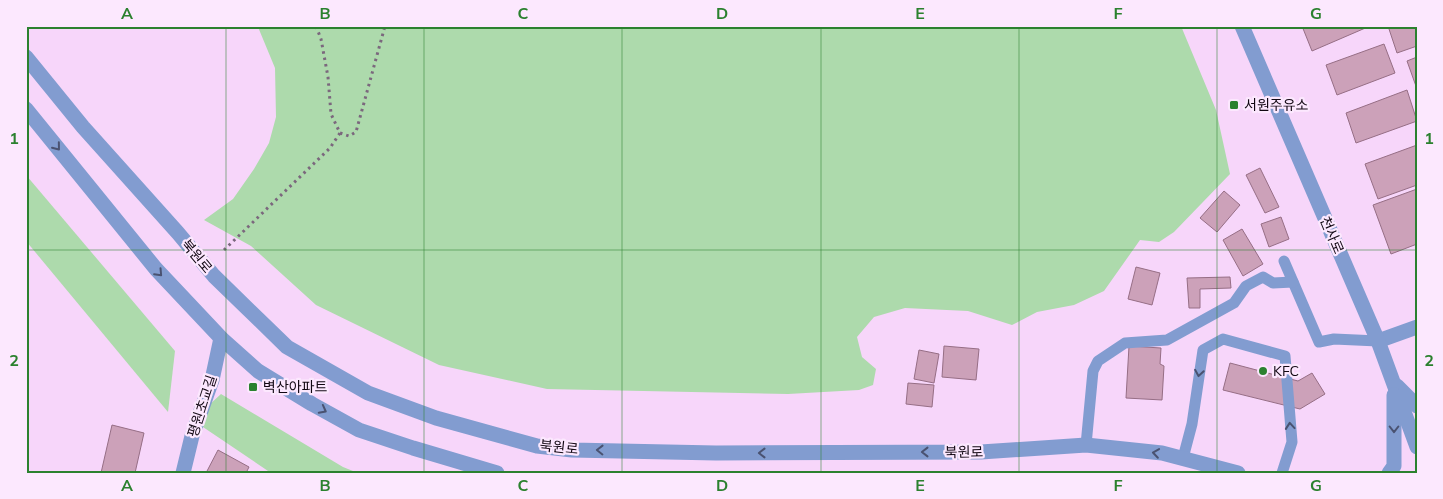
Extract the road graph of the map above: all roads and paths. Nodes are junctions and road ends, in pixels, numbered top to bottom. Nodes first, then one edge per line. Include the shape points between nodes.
1 (316, 26) edge
2 (385, 26) edge
3 (1242, 26) edge
4 (26, 57) edge
5 (26, 109) edge
6 (340, 133) junction
7 (224, 250) dead end
8 (1284, 262) dead end
9 (1293, 282) junction
10 (1417, 327) edge
11 (221, 338) junction
12 (1378, 342) junction
13 (1394, 383) junction
14 (1417, 406) edge
15 (1086, 445) junction
16 (1417, 447) edge
17 (1183, 458) junction
18 (183, 473) edge
19 (496, 473) edge
20 (1238, 473) edge
21 (1282, 473) edge
22 (1389, 473) edge

1 - 6 path via 328,77 331,114
2 - 6 path via 356,132 349,136
3 - 12 street, 천사로
15 -> 4 street, 북원로 via 981,452 572,450 537,446 436,418 368,393 287,347 214,276
5 -> 11 street via 156,269
6 - 7 path via 330,148
8 - 9 lane
9 - 12 lane via 1319,342 1334,339
9 - 15 lane via 1274,283 1264,277 1246,286 1234,303 1167,340 1125,343 1098,361 1093,371
10 - 12 street
11 - 18 street, 평원초교길 via 212,380
11 -> 19 street via 258,371 359,430
12 - 13 street, 천사로
13 - 14 street
13 - 16 street, 천사로
13 -> 22 street via 1394,466
17 -> 15 street, 북원로
17 - 20 street, 북원로
21 -> 17 lane via 1292,442 1285,356 1223,339 1203,350 1192,424

